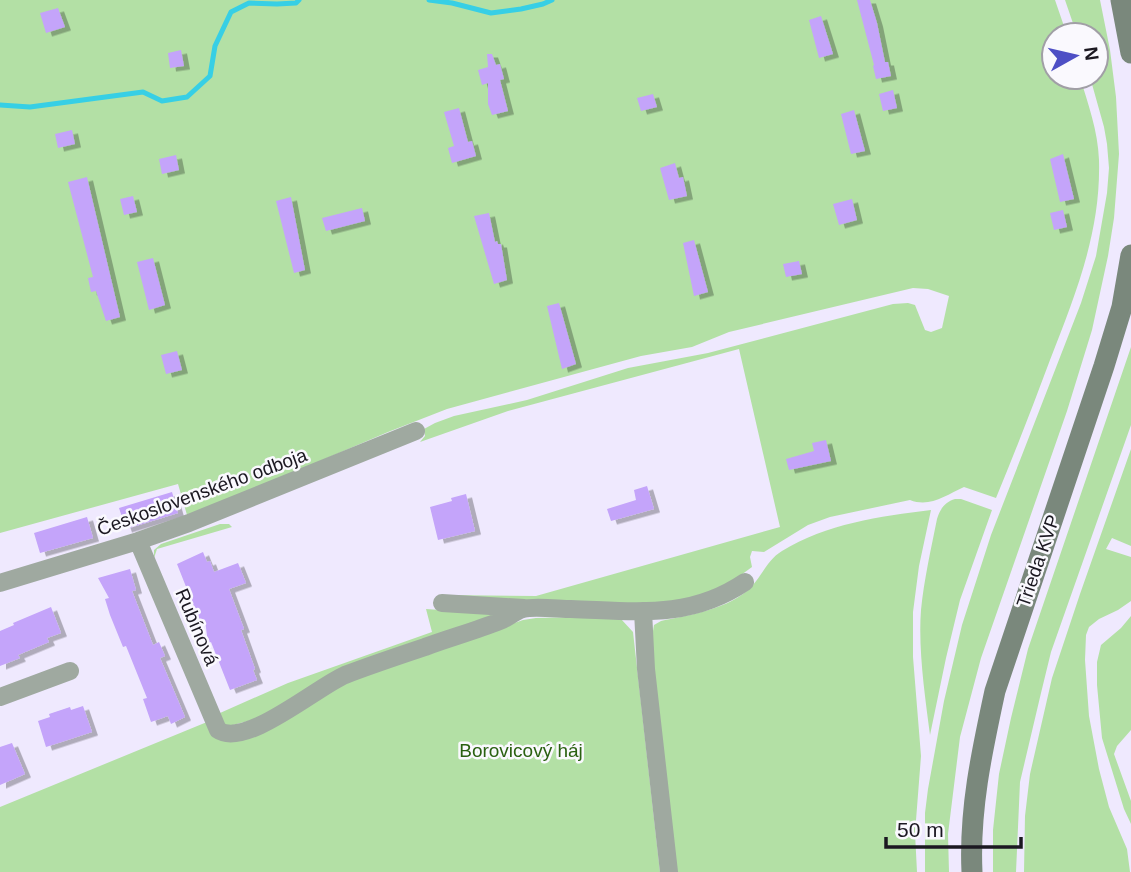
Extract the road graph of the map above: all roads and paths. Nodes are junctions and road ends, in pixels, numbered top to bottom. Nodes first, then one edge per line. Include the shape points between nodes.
1 (1121, 0) edge
2 (1131, 52) edge
3 (1131, 255) edge
4 (416, 431) dead end
5 (138, 541) junction
6 (745, 582) dead end
7 (0, 583) edge
8 (443, 603) dead end
9 (524, 608) junction
10 (643, 611) junction
11 (70, 671) dead end
12 (0, 697) edge
13 (669, 872) edge
14 (972, 872) edge

1 - 2 street
3 - 14 street, Trieda KVP via 1122,307 1104,366 995,691 975,792
4 - 5 street, Československého odboja
5 - 7 street, Československého odboja
5 - 9 street, Rubínová via 223,734 277,717 344,676
6 - 10 street via 721,597 690,607
8 - 9 street
9 - 10 street
10 - 13 street
11 - 12 street

